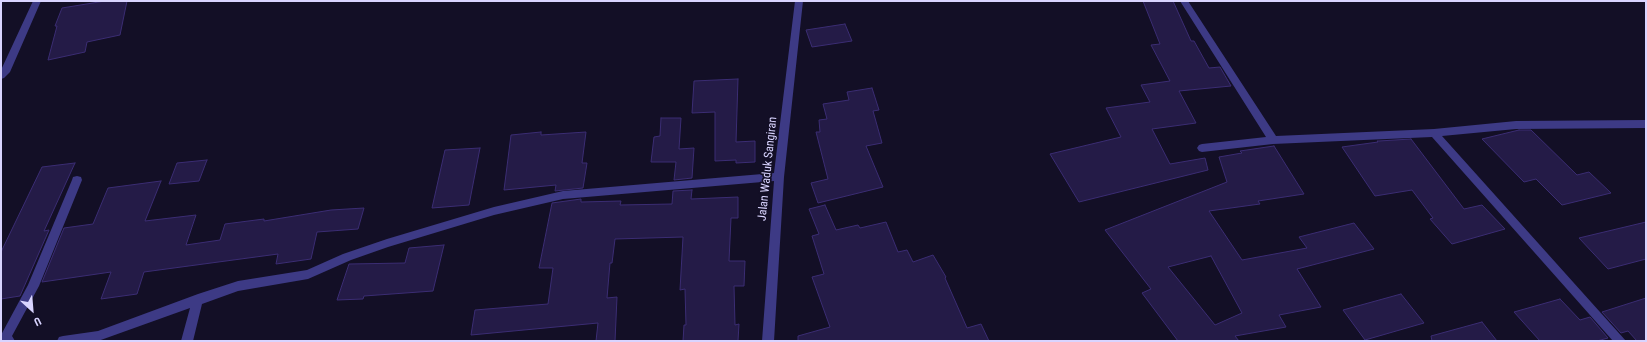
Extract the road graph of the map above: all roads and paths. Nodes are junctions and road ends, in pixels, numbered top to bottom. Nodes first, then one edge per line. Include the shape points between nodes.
1 (37, 1) edge
2 (799, 1) edge
3 (1184, 1) edge
4 (1, 76) edge
5 (1646, 124) edge
6 (1434, 132) junction
7 (1273, 140) junction
8 (1202, 148) dead end
9 (779, 177) junction
10 (77, 180) dead end
11 (198, 299) junction
12 (8, 341) edge
13 (63, 341) edge
14 (187, 341) edge
15 (768, 341) edge
16 (1620, 341) edge

1 - 4 street
2 - 9 street, Jalan Waduk Sangiran
3 - 7 street
5 - 6 street via 1516,125
6 - 7 street
6 - 16 street
7 - 8 street
9 - 11 street via 563,195 494,211 387,243 308,274 238,286
9 - 15 street, Jalan Waduk Sangiran
10 - 12 street via 33,286 6,337
11 - 13 street via 98,336
11 - 14 street

